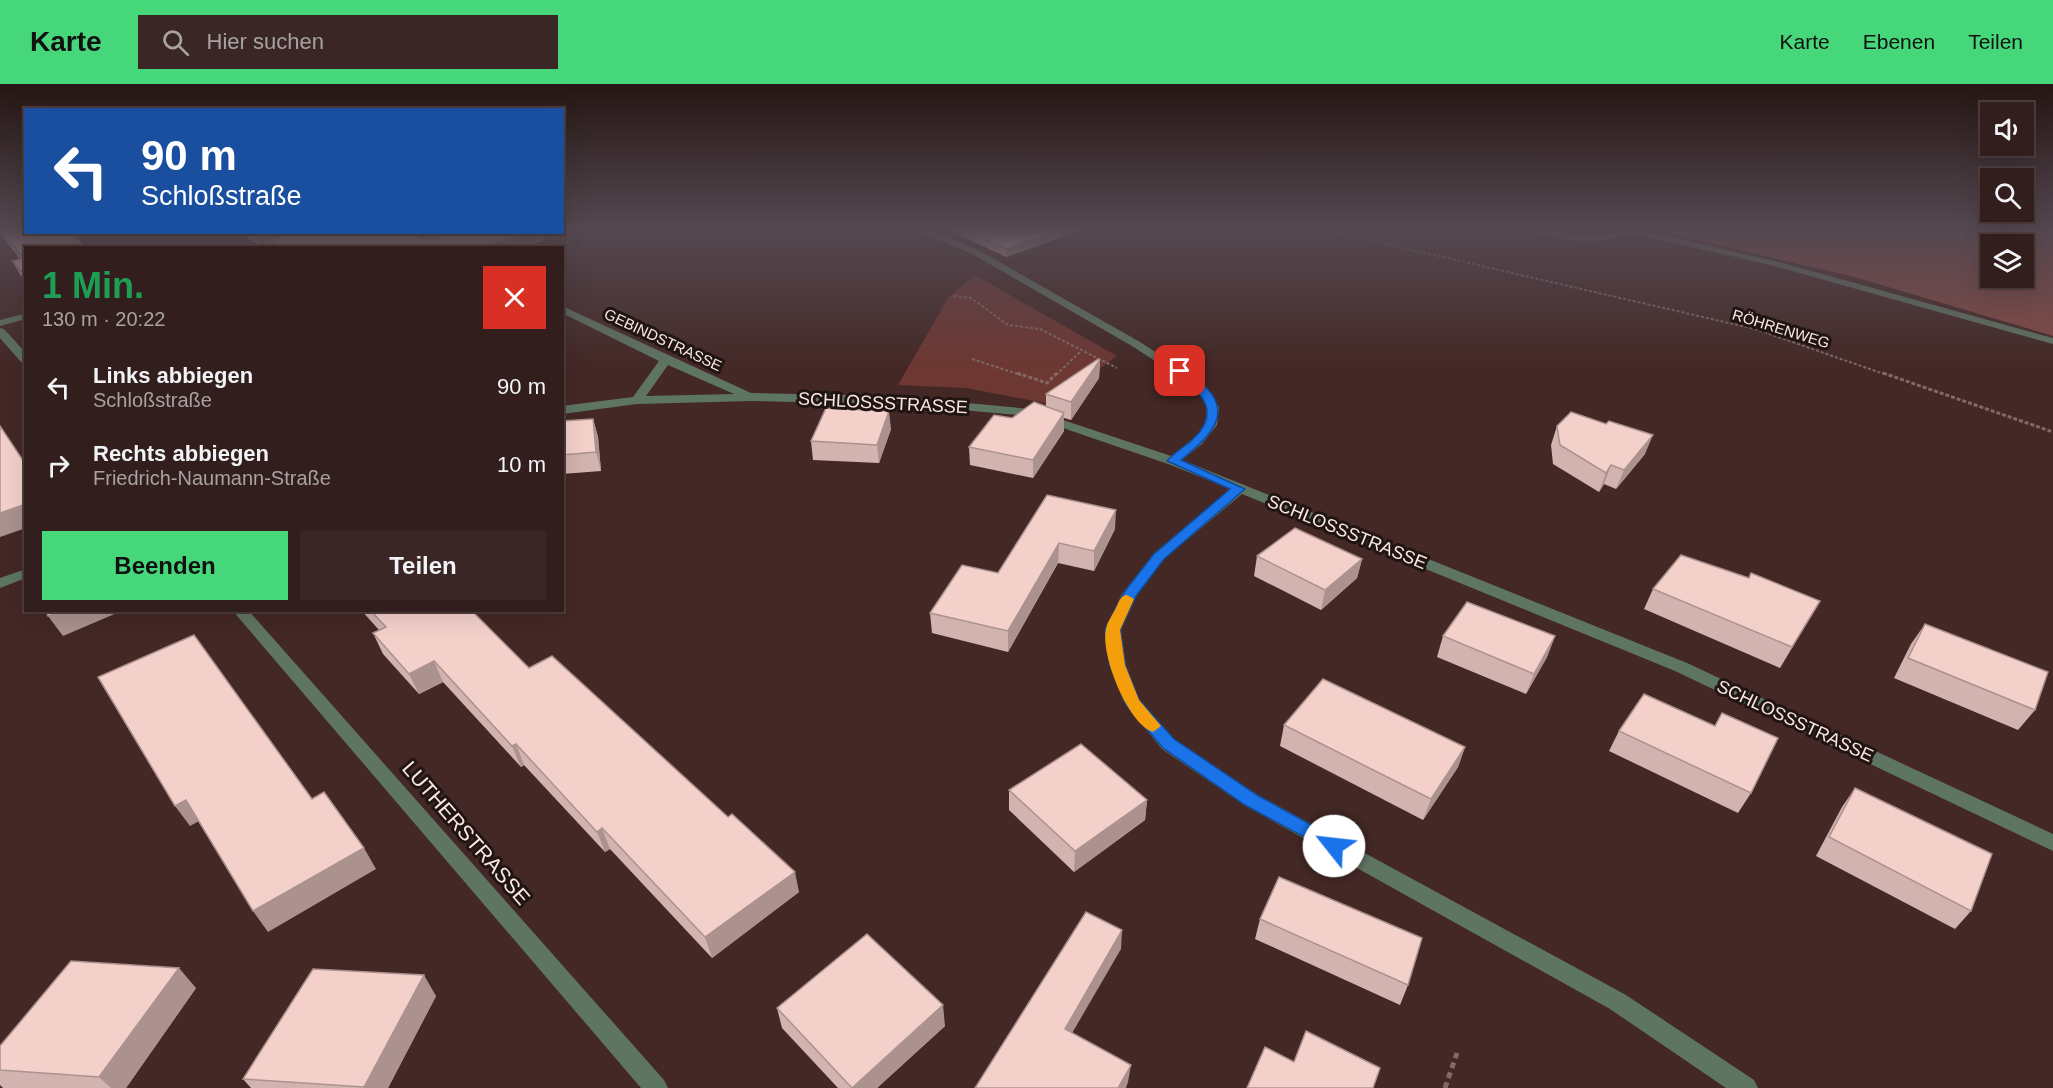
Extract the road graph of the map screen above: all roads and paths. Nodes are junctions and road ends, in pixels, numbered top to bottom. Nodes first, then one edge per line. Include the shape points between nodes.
1 (1017, 276) edge
2 (1524, 276) edge
3 (1819, 276) edge
4 (972, 293) dead end
5 (954, 296) dead end
6 (971, 298) junction
7 (564, 310) edge
8 (24, 317) edge
9 (0, 323) edge
10 (0, 331) edge
11 (2053, 341) edge
12 (1082, 351) junction
13 (24, 359) edge
14 (972, 359) dead end
15 (666, 360) junction
16 (1118, 368) dead end
17 (752, 397) junction
18 (637, 400) junction
19 (564, 410) edge
20 (2053, 432) edge
21 (1173, 461) junction
22 (1239, 489) junction
23 (24, 574) edge
24 (0, 583) edge
25 (241, 612) edge
26 (2053, 843) edge
27 (1457, 1053) dead end
28 (656, 1088) edge
29 (1445, 1088) edge
30 (1746, 1088) edge

1 - 21 street via 1199,385 1213,406 1211,425
2 - 20 path, RÖHRENWEG via 1755,329
3 - 11 street
4 - 6 path
5 - 6 path
6 - 12 path via 1008,325 1040,329
7 - 15 street, GEBINDSTRASSE
8 - 9 street
10 - 13 street
12 - 14 path via 1047,383
12 - 16 path
15 - 17 street, GEBINDSTRASSE
15 - 18 street
17 - 18 street, SCHLOSSSTRASSE
17 - 21 street, SCHLOSSSTRASSE via 892,400 1030,414
18 - 19 street, SCHLOSSSTRASSE
21 - 22 street, SCHLOSSSTRASSE
22 - 26 street, SCHLOSSSTRASSE via 1681,667
22 - 30 street via 1159,556 1130,594 1113,630 1118,665 1132,702 1168,744 1251,800 1618,1002
23 - 24 street
25 - 28 street, LUTHERSTRASSE
27 - 29 path

